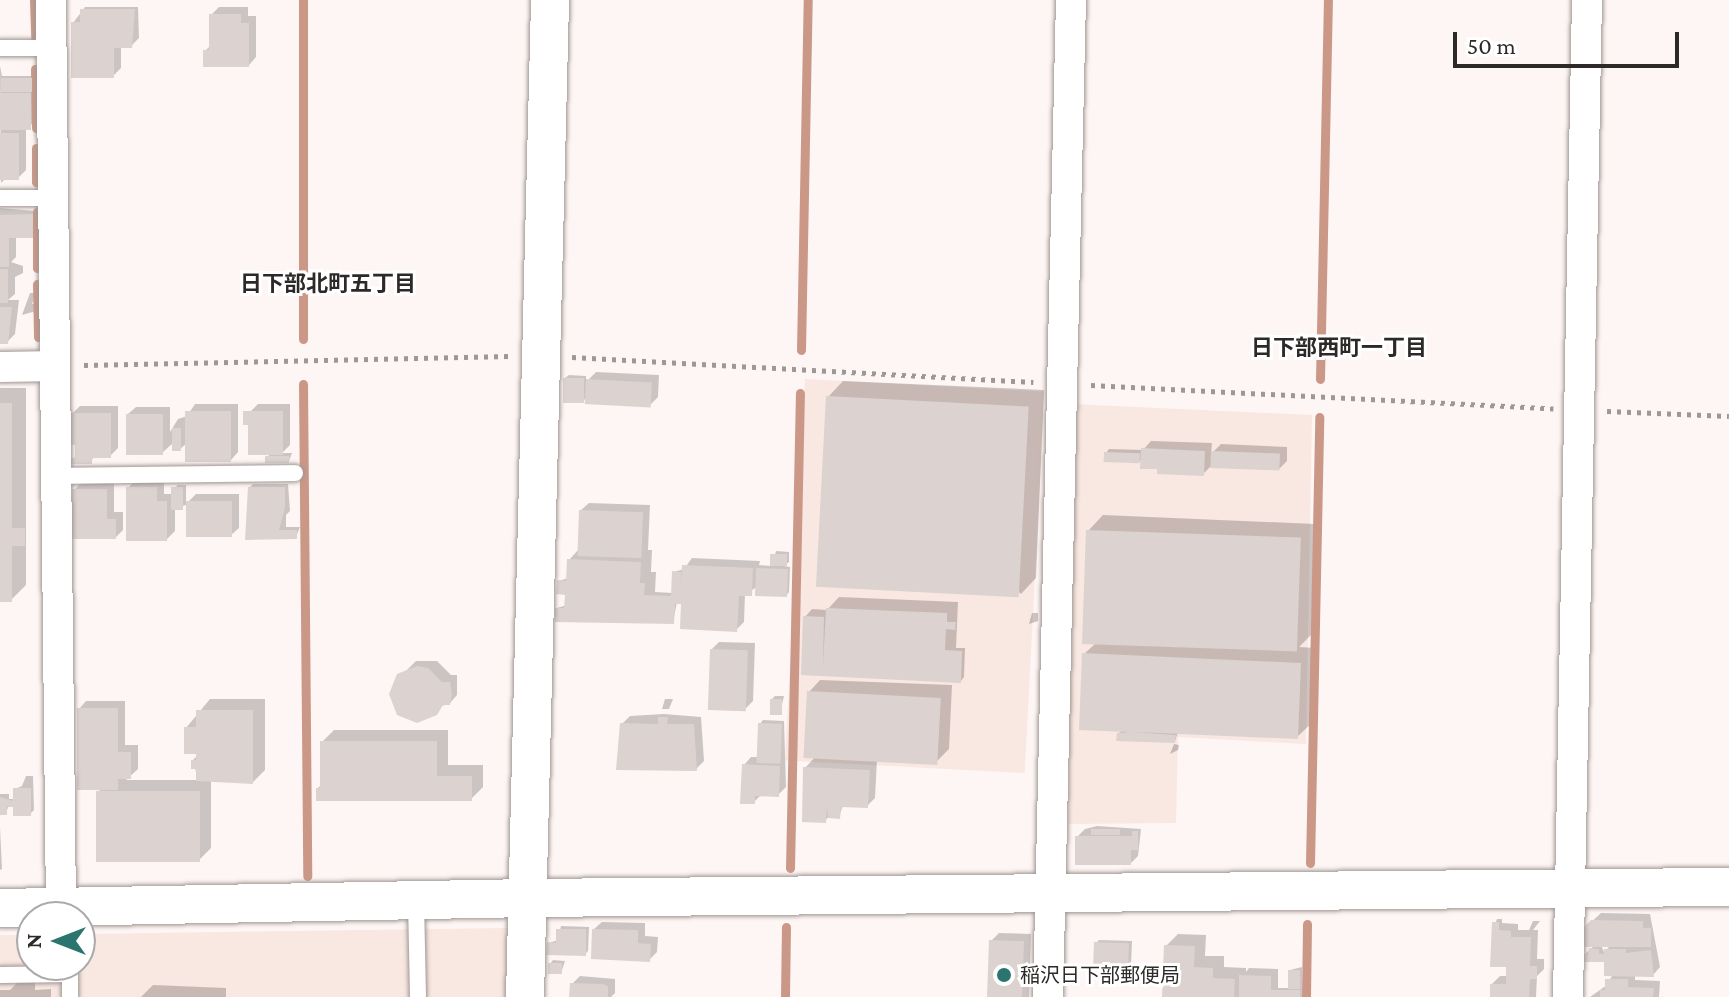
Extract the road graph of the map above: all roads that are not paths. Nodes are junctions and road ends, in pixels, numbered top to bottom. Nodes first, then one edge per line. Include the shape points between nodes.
1 (51, 0) edge
2 (550, 0) edge
3 (1071, 0) edge
4 (1587, 0) edge
5 (0, 48) edge
6 (51, 48) junction
7 (0, 198) edge
8 (53, 198) junction
9 (55, 366) junction
10 (0, 367) edge
11 (295, 473) dead end
12 (56, 476) junction
13 (1729, 887) edge
14 (1569, 889) junction
15 (1050, 894) junction
16 (529, 898) junction
17 (61, 901) edge
18 (416, 901) junction
19 (96, 906) edge
20 (0, 975) edge
21 (70, 997) edge
22 (418, 997) edge
23 (525, 997) edge
24 (1048, 997) edge
25 (1568, 997) edge

1 - 6 street
2 - 16 street
3 - 15 street
4 - 14 street
5 - 6 lane
6 - 8 street
7 - 8 lane
8 - 9 street
9 - 10 street
9 - 12 street
11 - 12 lane
12 - 17 street
13 - 14 street
14 - 15 street
14 - 25 street
15 - 16 street
15 - 24 street
16 - 18 street
16 - 23 street
18 - 19 street
18 - 22 lane
20 - 21 lane via 70,974

